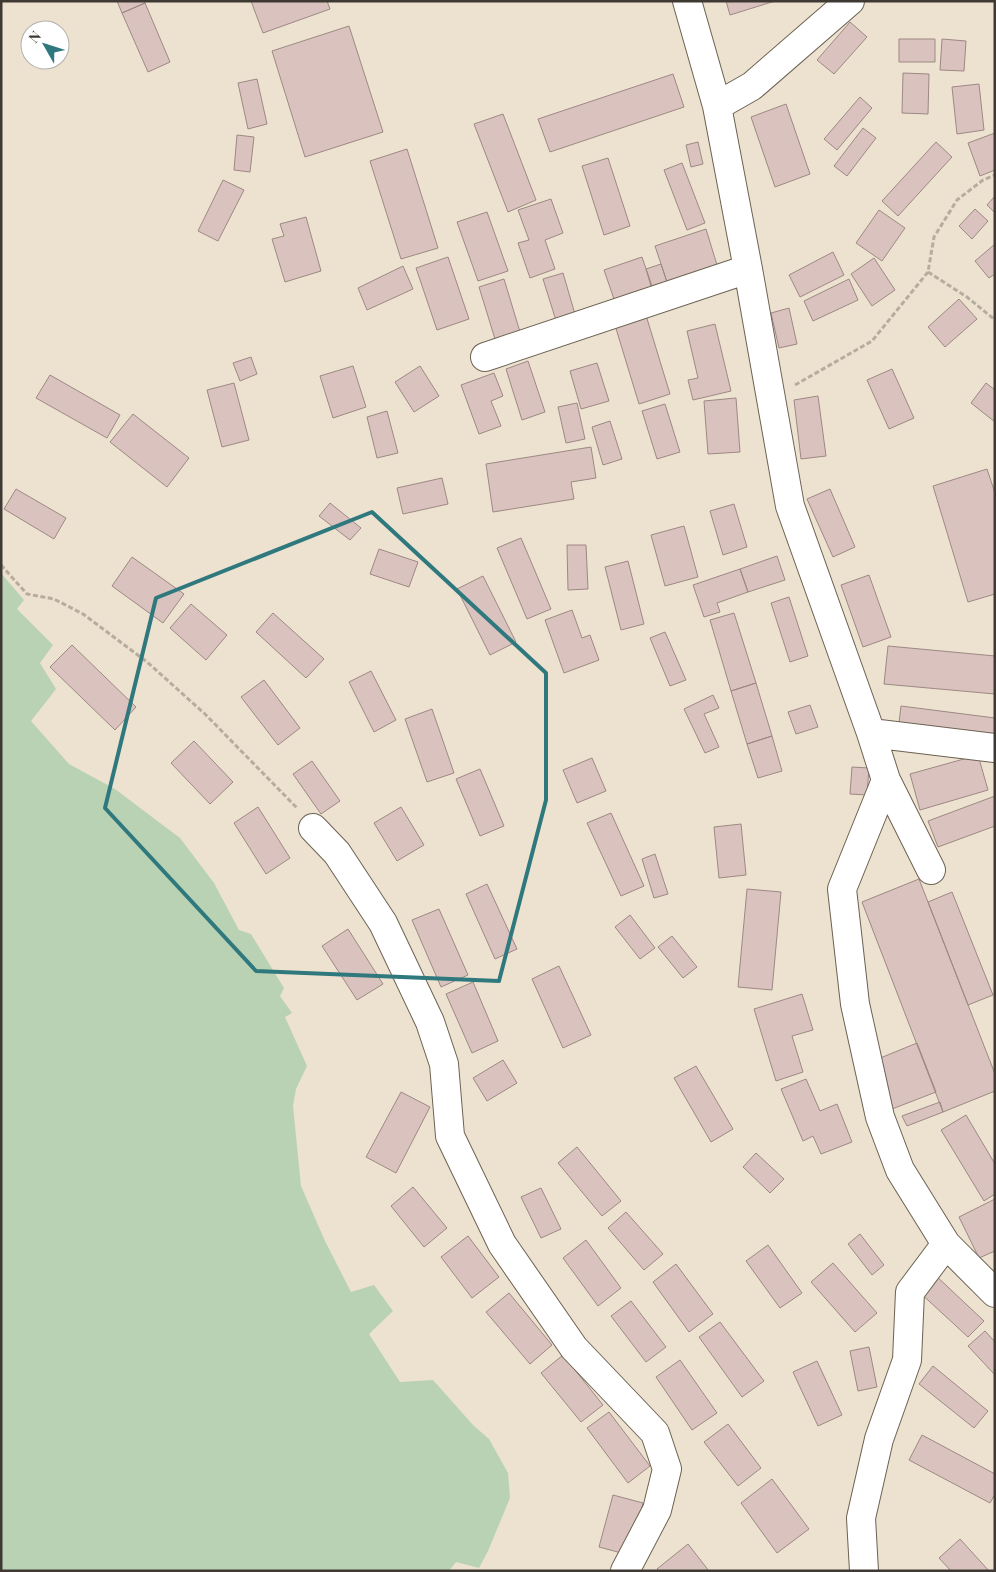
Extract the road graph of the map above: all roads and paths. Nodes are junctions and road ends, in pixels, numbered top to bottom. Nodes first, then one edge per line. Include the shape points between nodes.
1 (687, 1) edge
2 (850, 1) edge
3 (717, 106) junction
4 (995, 175) edge
5 (748, 269) junction
6 (928, 272) junction
7 (995, 320) edge
8 (485, 357) dead end
9 (771, 399) junction
10 (1, 565) edge
11 (872, 733) junction
12 (995, 748) edge
13 (886, 780) junction
14 (313, 828) joint
15 (931, 870) dead end
16 (946, 1244) junction
17 (995, 1293) edge
18 (625, 1571) edge
19 (864, 1571) edge

1 - 3 street
2 - 3 street via 752,86
3 - 5 street
4 - 6 path via 957,200 934,237
5 - 8 street
5 - 9 street
6 - 7 path
6 - 9 path via 872,341
9 - 11 street via 790,506
10 - 14 path via 27,594 54,599 83,614 147,662 205,714 291,801
11 - 12 street
11 - 13 street
13 - 15 street
13 - 16 street via 842,889 855,1004 880,1117 900,1170
14 - 18 street via 337,853 383,923 430,1022 444,1064 450,1136 502,1244 574,1348 655,1433 666,1469 659,1502
16 - 17 street
16 - 19 street via 910,1292 907,1360 879,1439 861,1518

